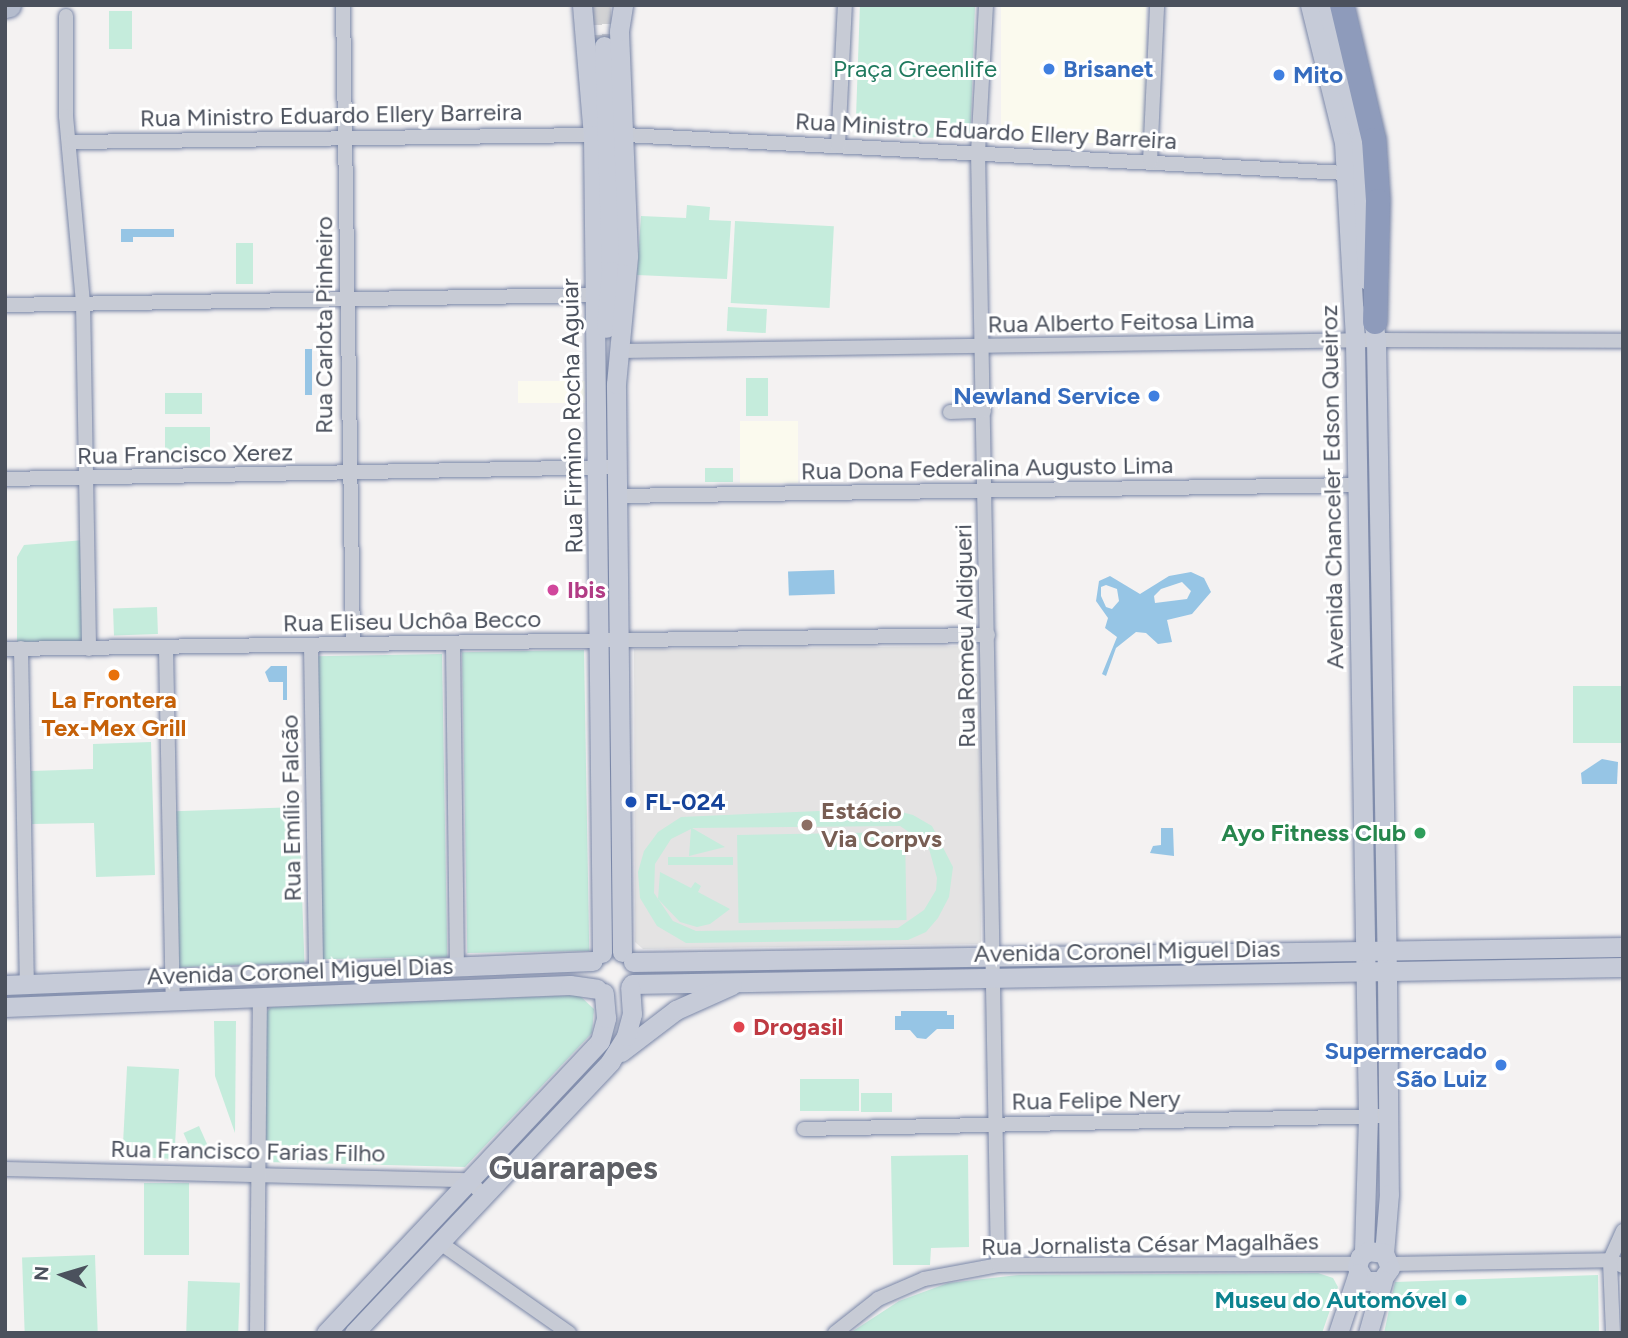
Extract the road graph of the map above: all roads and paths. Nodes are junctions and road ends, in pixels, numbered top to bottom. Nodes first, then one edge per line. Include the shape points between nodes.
1 (343, 5) edge
2 (582, 5) edge
3 (623, 5) edge
4 (845, 5) edge
5 (986, 5) edge
6 (1157, 5) edge
7 (1310, 5) edge
8 (1327, 5) edge
9 (1342, 5) edge
10 (65, 16) dead end
11 (604, 46) tunnel mouth
12 (593, 135) junction
13 (625, 135) junction
14 (346, 137) junction
15 (71, 142) junction
16 (838, 146) junction
17 (978, 151) junction
18 (1150, 162) junction
19 (1346, 173) junction
20 (595, 295) junction
21 (346, 299) junction
22 (83, 302) junction
23 (5, 305) edge
24 (1376, 331) junction
25 (1355, 341) junction
26 (1623, 341) edge
27 (983, 346) junction
28 (620, 351) junction
29 (597, 376) junction
30 (950, 411) dead end
31 (984, 411) junction
32 (608, 468) junction
33 (347, 474) junction
34 (86, 478) junction
35 (5, 479) edge
36 (1358, 485) junction
37 (985, 491) junction
38 (617, 496) junction
39 (988, 635) junction
40 (599, 641) junction
41 (619, 642) junction
42 (453, 643) junction
43 (311, 645) junction
44 (353, 645) junction
45 (21, 648) junction
46 (166, 648) junction
47 (5, 649) edge
48 (89, 649) junction
49 (1360, 652) junction
50 (1383, 707) junction
51 (1363, 839) junction
52 (1385, 839) junction
53 (1570, 947) junction
54 (1623, 947) edge
55 (1365, 950) junction
56 (1387, 950) junction
57 (1149, 953) junction
58 (598, 957) junction
59 (628, 957) junction
60 (993, 957) junction
61 (457, 965) junction
62 (1623, 967) edge
63 (1571, 968) junction
64 (316, 971) junction
65 (1387, 971) junction
66 (1366, 972) junction
67 (1149, 974) junction
68 (172, 977) junction
69 (994, 978) junction
70 (745, 979) junction
71 (27, 984) junction
72 (5, 985) edge
73 (631, 986) junction
74 (600, 991) junction
75 (260, 998) junction
76 (173, 1001) junction
77 (5, 1007) edge
78 (610, 1062) junction
79 (1368, 1116) junction
80 (1388, 1116) junction
81 (994, 1125) junction
82 (804, 1129) dead end
83 (5, 1169) edge
84 (257, 1173) junction
85 (469, 1180) junction
86 (484, 1195) junction
87 (1623, 1231) edge
88 (439, 1242) junction
89 (1360, 1263) junction
90 (1616, 1263) edge
91 (999, 1265) junction
92 (1385, 1266) junction
93 (257, 1333) edge
94 (326, 1333) edge
95 (354, 1333) edge
96 (569, 1333) edge
97 (835, 1333) edge
98 (1338, 1333) edge
99 (1368, 1333) edge
100 (1613, 1333) edge

1 - 14 street, Rua Carlota Pinheiro
2 - 12 main road, Rua Firmino Rocha Aguiar
3 - 13 main road, Rua Firmino Rocha Aguiar via 619,31
4 - 16 street
5 - 17 street, Rua Romeu Aldigueri
6 - 18 street
7 - 19 main road, Avenida Chanceler Edson Queiroz via 1344,142
8 - 24 main road, Avenida Chanceler Edson Queiroz via 1361,140 1362,238
9 - 24 highway via 1370,120 1377,170
10 - 15 street
11 - 29 main road via 611,271
12 - 14 street, Rua Ministro Eduardo Ellery Barreira
12 - 20 main road, Rua Firmino Rocha Aguiar
13 - 16 street, Rua Ministro Eduardo Ellery Barreira
13 - 28 main road, Rua Firmino Rocha Aguiar via 628,256
14 - 15 street, Rua Ministro Eduardo Ellery Barreira
14 - 21 street, Rua Carlota Pinheiro
15 - 22 street
16 - 17 street, Rua Ministro Eduardo Ellery Barreira
17 - 18 street, Rua Ministro Eduardo Ellery Barreira
17 - 27 street, Rua Romeu Aldigueri
18 - 19 street, Rua Ministro Eduardo Ellery Barreira
19 - 25 main road, Avenida Chanceler Edson Queiroz
20 - 21 street
20 - 29 main road, Rua Firmino Rocha Aguiar
21 - 22 street
21 - 33 street, Rua Carlota Pinheiro
22 - 23 street
22 - 34 street
24 - 25 street, Rua Alberto Feitosa Lima
24 - 26 street, Rua Alberto Feitosa Lima
24 - 50 main road, Avenida Chanceler Edson Queiroz
25 - 27 street, Rua Alberto Feitosa Lima
25 - 36 main road, Avenida Chanceler Edson Queiroz
27 - 28 street, Rua Alberto Feitosa Lima
27 - 31 street, Rua Romeu Aldigueri
28 - 32 main road, Rua Firmino Rocha Aguiar
29 - 32 main road, Rua Firmino Rocha Aguiar
30 - 31 street
31 - 37 street, Rua Romeu Aldigueri
32 - 33 street, Rua Francisco Xerez
32 - 38 main road, Rua Firmino Rocha Aguiar
32 - 40 main road, Rua Firmino Rocha Aguiar
33 - 34 street, Rua Francisco Xerez
33 - 44 street, Rua Carlota Pinheiro
34 - 35 street, Rua Francisco Xerez
34 - 48 street
36 - 37 street, Rua Dona Federalina Augusto Lima
36 - 49 main road, Avenida Chanceler Edson Queiroz
37 - 38 street, Rua Dona Federalina Augusto Lima
37 - 39 street, Rua Romeu Aldigueri
38 - 41 main road, Rua Firmino Rocha Aguiar
39 - 41 street, Rua Eliseu Uchôa Becco
39 - 60 street, Rua Romeu Aldigueri
40 - 41 street, Rua Eliseu Uchôa Becco
40 - 42 street, Rua Eliseu Uchôa Becco
40 - 58 main road, Rua Firmino Rocha Aguiar
41 - 59 main road, Rua Firmino Rocha Aguiar
42 - 44 street, Rua Eliseu Uchôa Becco
42 - 61 street
43 - 44 street, Rua Eliseu Uchôa Becco
43 - 46 street, Rua Eliseu Uchôa Becco
43 - 64 street, Rua Emílio Falcão
45 - 47 street, Rua Eliseu Uchôa Becco
45 - 48 street, Rua Eliseu Uchôa Becco
45 - 71 street
46 - 48 street, Rua Eliseu Uchôa Becco
46 - 68 street
49 - 50 main road
49 - 51 main road, Avenida Chanceler Edson Queiroz
50 - 52 main road, Avenida Chanceler Edson Queiroz
51 - 52 main road
51 - 55 main road, Avenida Chanceler Edson Queiroz
52 - 56 main road, Avenida Chanceler Edson Queiroz
53 - 54 main road, Avenida Coronel Miguel Dias
53 - 56 main road, Avenida Coronel Miguel Dias
53 - 63 main road
55 - 56 main road, Avenida Coronel Miguel Dias
55 - 57 main road, Avenida Coronel Miguel Dias
55 - 66 main road, Avenida Chanceler Edson Queiroz
56 - 65 main road, Avenida Chanceler Edson Queiroz
57 - 60 main road, Avenida Coronel Miguel Dias
57 - 67 main road
58 - 59 main road
58 - 61 main road, Avenida Coronel Miguel Dias
58 - 74 main road via 591,975
59 - 60 main road, Avenida Coronel Miguel Dias
59 - 73 main road
60 - 69 street, Rua Romeu Aldigueri
61 - 64 main road, Avenida Coronel Miguel Dias
62 - 63 main road, Avenida Coronel Miguel Dias
63 - 65 main road, Avenida Coronel Miguel Dias
64 - 68 main road, Avenida Coronel Miguel Dias
65 - 66 main road, Avenida Coronel Miguel Dias
65 - 80 main road, Avenida Chanceler Edson Queiroz
66 - 67 main road, Avenida Coronel Miguel Dias
66 - 79 main road, Avenida Chanceler Edson Queiroz
67 - 69 main road, Avenida Coronel Miguel Dias
68 - 71 main road, Avenida Coronel Miguel Dias
68 - 76 street
69 - 70 main road, Avenida Coronel Miguel Dias
69 - 81 street, Rua Romeu Aldigueri
70 - 73 main road, Avenida Coronel Miguel Dias
70 - 78 main road via 676,1010
71 - 72 main road, Avenida Coronel Miguel Dias
73 - 74 main road via 617,995
73 - 78 main road via 632,1014 626,1037
74 - 75 main road, Avenida Coronel Miguel Dias via 570,985
74 - 85 main road via 606,1018 600,1041
75 - 76 main road, Avenida Coronel Miguel Dias
75 - 84 street
76 - 77 main road, Avenida Coronel Miguel Dias
78 - 86 main road
79 - 80 street, Rua Felipe Nery
79 - 81 street, Rua Felipe Nery
79 - 89 main road, Avenida Chanceler Edson Queiroz
80 - 92 main road, Avenida Chanceler Edson Queiroz
81 - 82 street, Rua Felipe Nery
81 - 91 street, Rua Romeu Aldigueri
83 - 84 street, Rua Francisco Farias Filho
84 - 85 street, Rua Francisco Farias Filho
84 - 93 street
85 - 86 street
85 - 94 main road
86 - 88 main road
87 - 90 street
88 - 95 main road
88 - 96 street
89 - 91 street, Rua Jornalista César Magalhães
89 - 92 main road via 1374,1250
89 - 92 main road via 1368,1282
89 - 98 main road, Avenida Chanceler Edson Queiroz
90 - 92 street
90 - 100 street
91 - 97 street, Rua Jornalista César Magalhães via 912,1283 878,1299
92 - 99 main road, Avenida Chanceler Edson Queiroz

